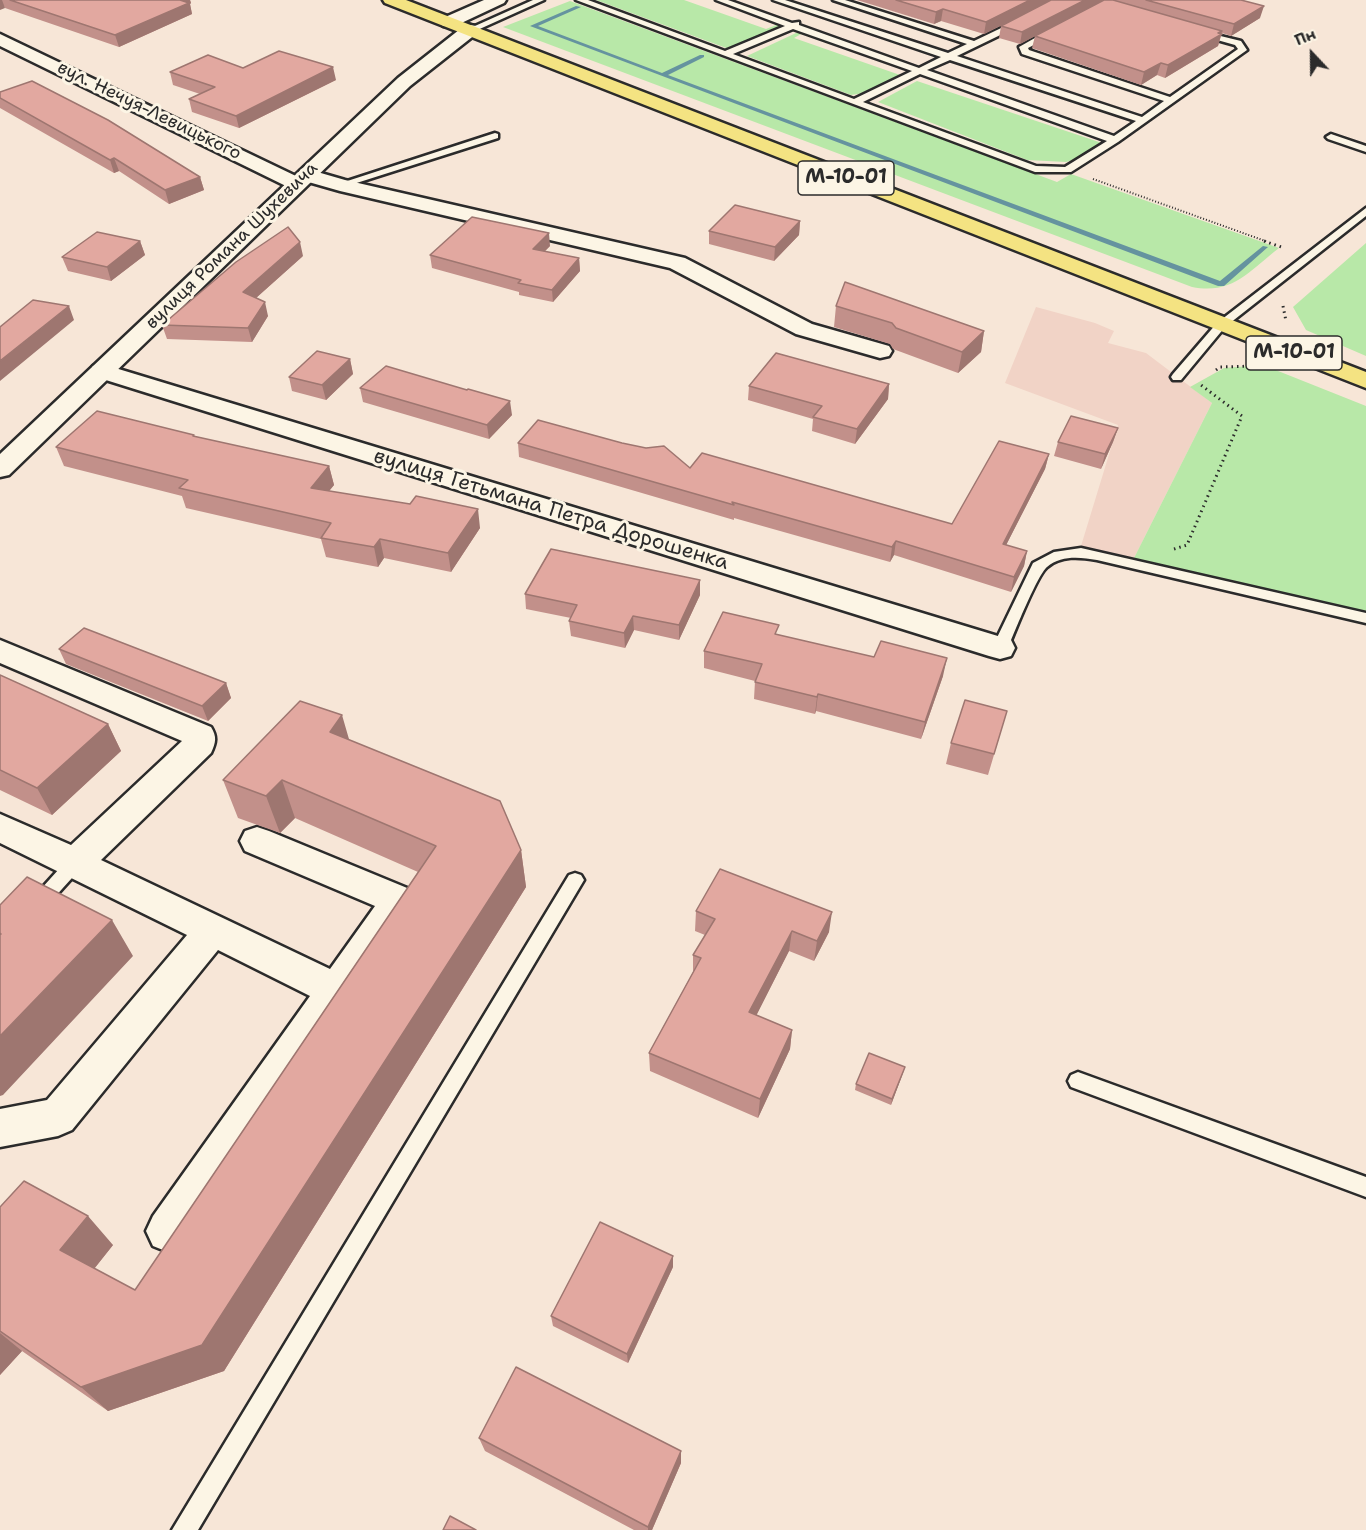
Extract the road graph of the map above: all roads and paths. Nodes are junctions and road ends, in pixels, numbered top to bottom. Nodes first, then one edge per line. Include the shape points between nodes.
1 (391, 0) edge
2 (498, 0) edge
3 (540, 0) edge
4 (580, 0) edge
5 (720, 0) edge
6 (777, 0) edge
7 (844, 1) edge
8 (819, 14) junction
9 (1025, 20) edge
10 (449, 22) junction
11 (793, 25) junction
12 (1063, 26) edge
13 (470, 30) junction
14 (1193, 30) edge
15 (0, 39) edge
16 (975, 44) junction
17 (728, 53) junction
18 (949, 57) junction
19 (920, 71) junction
20 (1169, 100) junction
21 (857, 101) junction
22 (1142, 120) junction
23 (495, 136) dead end
24 (1331, 137) dead end
25 (1115, 140) junction
26 (1366, 149) edge
27 (1067, 170) junction
28 (302, 180) junction
29 (340, 185) junction
30 (1366, 211) edge
31 (1308, 256) junction
32 (1221, 325) junction
33 (880, 351) dead end
34 (1263, 365) dead end
35 (102, 371) junction
36 (1213, 372) dead end
37 (1177, 377) dead end
38 (1206, 377) dead end
39 (1366, 381) edge
40 (0, 469) edge
41 (1135, 564) junction
42 (1366, 618) edge
43 (1000, 648) joint
44 (0, 651) edge
45 (0, 827) edge
46 (257, 841) dead end
47 (75, 863) junction
48 (575, 880) dead end
49 (22, 922) edge
50 (212, 931) junction
51 (336, 990) junction
52 (1078, 1081) dead end
53 (0, 1128) edge
54 (1366, 1187) edge
55 (168, 1231) dead end
56 (184, 1530) edge

1 - 10 highway, М-10-01
2 - 10 street
3 - 13 lane
4 - 17 lane
5 - 11 lane
6 - 8 lane
7 - 8 lane
7 - 16 lane
8 - 11 lane
8 - 18 lane
9 - 16 lane
10 - 13 highway, М-10-01
11 - 17 lane
11 - 19 lane
12 - 20 lane via 1023,47 1025,52
13 - 28 street, вулиця Романа Шухевича via 404,82
13 - 32 highway, М-10-01
14 - 20 lane via 1238,43 1243,50
15 - 28 street, вул. Нечуя-Левицького
16 - 18 lane
17 - 21 lane
18 - 19 lane
18 - 22 lane
19 - 21 lane
19 - 25 lane
20 - 22 lane
21 - 27 lane via 1035,169
22 - 25 lane
23 - 29 lane
24 - 26 lane
25 - 27 lane
27 - 31 path
28 - 29 street, вул. Нечуя-Левицького
28 - 35 street, вулиця Романа Шухевича
29 - 33 street, вул. Нечуя-Левицького via 677,263 804,329
30 - 31 lane
31 - 32 lane
32 - 37 lane
32 - 39 highway, М-10-01
34 - 36 path via 1220,367
35 - 40 street, вулиця Романа Шухевича
35 - 43 street, вулиця Гетьмана Петра Дорошенка
38 - 41 path via 1198,382 1242,416 1187,545
41 - 42 lane
41 - 43 lane via 1083,552 1046,559 1032,574
44 - 47 street via 200,735 199,744
45 - 47 street
46 - 51 street via 399,900
47 - 49 lane
47 - 50 street
48 - 56 lane
50 - 51 street
50 - 53 street via 58,1117
51 - 55 street
52 - 54 lane

